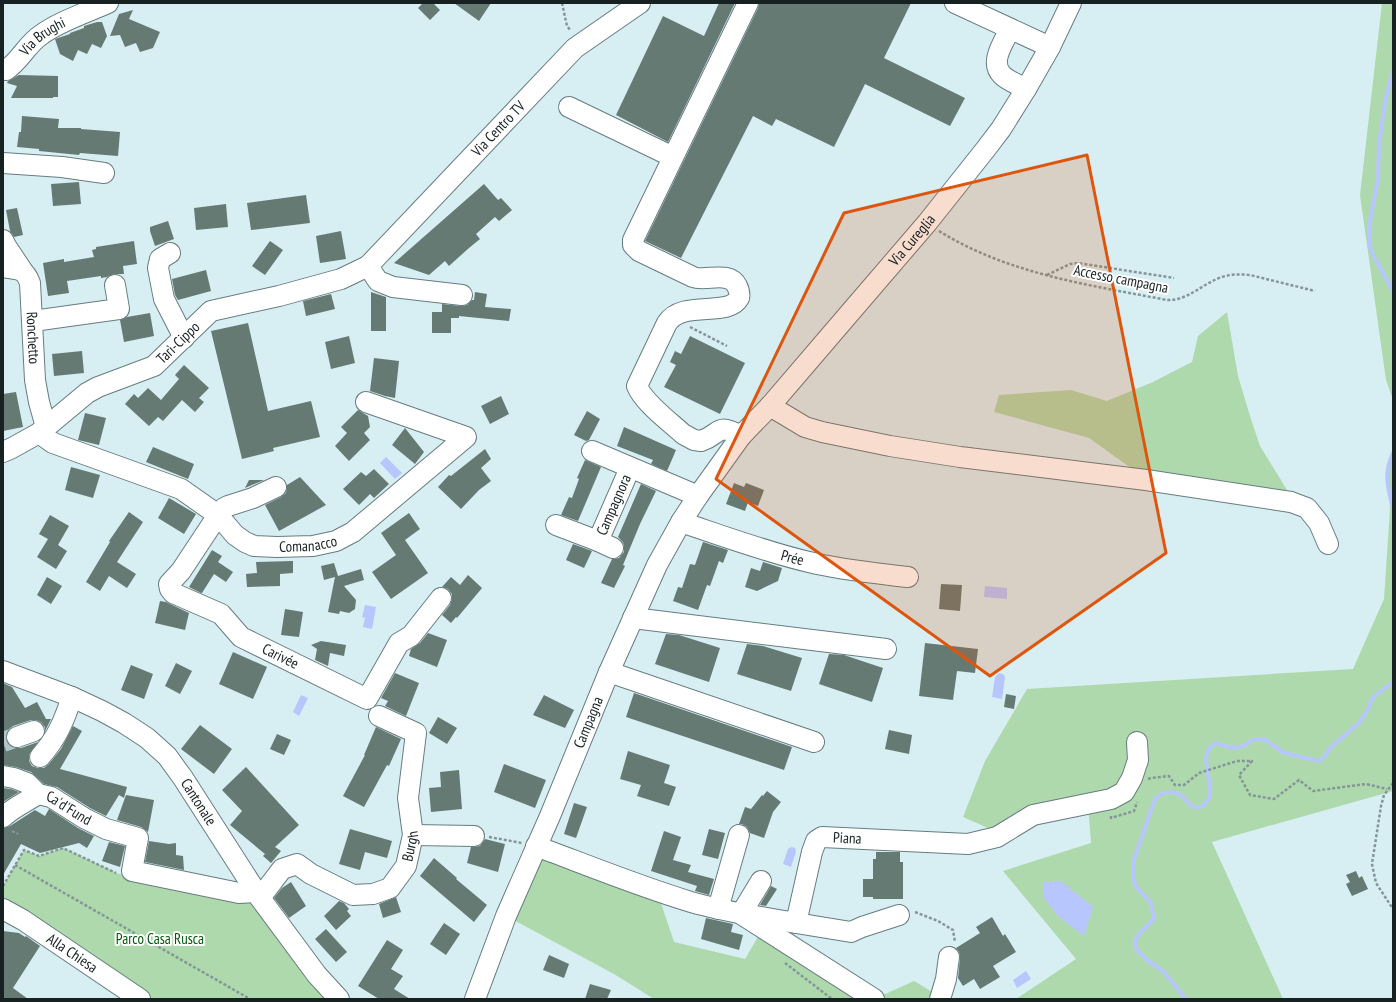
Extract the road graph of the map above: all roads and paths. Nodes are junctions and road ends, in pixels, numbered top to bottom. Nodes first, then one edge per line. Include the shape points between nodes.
1 (108, 3) edge
2 (562, 3) edge
3 (640, 3) edge
4 (748, 3) edge
5 (955, 3) edge
6 (1071, 3) edge
7 (1010, 29) junction
8 (580, 45) junction
9 (1050, 47) junction
10 (6, 70) dead end
11 (1026, 89) junction
12 (569, 107) dead end
13 (673, 157) junction
14 (3, 163) edge
15 (104, 173) dead end
16 (926, 223) junction
17 (3, 240) edge
18 (170, 253) dead end
19 (368, 266) junction
20 (3, 267) edge
21 (22, 270) junction
22 (1046, 276) junction
23 (1174, 278) dead end
24 (115, 285) dead end
25 (1315, 291) dead end
26 (462, 295) dead end
27 (33, 321) junction
28 (688, 326) dead end
29 (184, 338) junction
30 (727, 346) dead end
31 (366, 402) dead end
32 (770, 406) junction
33 (42, 430) junction
34 (742, 436) junction
35 (592, 451) dead end
36 (3, 452) edge
37 (727, 458) joint
38 (630, 468) junction
39 (276, 487) dead end
40 (698, 496) junction
41 (218, 515) junction
42 (681, 522) junction
43 (556, 525) dead end
44 (1328, 544) dead end
45 (908, 577) dead end
46 (441, 598) dead end
47 (633, 618) junction
48 (886, 649) dead end
49 (3, 672) edge
50 (609, 672) junction
51 (72, 698) junction
52 (379, 716) dead end
53 (814, 742) dead end
54 (1137, 742) dead end
55 (40, 757) dead end
56 (3, 776) edge
57 (1151, 778) dead end
58 (1393, 784) edge
59 (1388, 790) junction
60 (38, 794) junction
61 (1134, 811) dead end
62 (1112, 812) dead end
63 (8, 824) edge
64 (18, 834) dead end
65 (413, 835) junction
66 (739, 835) dead end
67 (474, 836) dead end
68 (23, 845) dead end
69 (536, 846) junction
70 (24, 850) junction
71 (15, 865) junction
72 (132, 871) junction
73 (762, 881) dead end
74 (3, 886) edge
75 (258, 895) junction
76 (3, 909) edge
77 (718, 909) junction
78 (1393, 909) edge
79 (741, 914) junction
80 (899, 915) joint
81 (796, 923) junction
82 (949, 957) joint
83 (140, 999) edge
84 (250, 999) edge
85 (339, 999) edge
86 (475, 999) edge
87 (874, 999) edge
88 (940, 999) edge

1 - 10 street, Via Brughi via 40,35
2 - 8 path via 567,26
3 - 8 street, Via Centro TV
4 - 13 street
5 - 7 street
6 - 9 street, Via Cureglia
7 - 9 street
7 - 11 street via 997,59 998,69 1006,78
8 - 19 street, Via Centro TV
9 - 11 street, Via Cureglia
11 - 16 street, Via Cureglia via 1001,129
12 - 13 street
13 - 34 street via 634,236 633,245 639,251 693,278 730,278 736,284 740,295 738,301 729,306 686,311 672,318 667,323 637,386 647,400 688,437 701,441 723,429
14 - 15 street
16 - 22 path, Accesso campagna via 957,242 1014,266
16 - 32 street, Via Cureglia
17 - 21 street, Ronchetto
18 - 29 street via 160,259 158,268 164,299
19 - 26 street via 378,281 393,287
19 - 29 street, Tarì-Cippo via 341,279 211,312
20 - 21 street
21 - 27 street, Ronchetto via 28,275 30,283
22 - 23 path via 1070,264 1078,263
22 - 25 path, Accesso campagna via 1174,300 1220,277 1239,274
24 - 27 street via 119,309
27 - 33 street, Ronchetto via 35,380
28 - 30 path
29 - 33 street, Tarì-Cippo via 154,366 87,393
31 - 41 street, Comanacco via 466,437 353,532 325,544 254,546 235,535
32 - 34 street, Via Cureglia
32 - 44 street via 811,429 890,446 1291,502 1307,508 1319,523
33 - 36 street, Tarì-Cippo
33 - 41 street, Comanacco via 53,443 181,489
34 - 37 street, Via Cureglia
35 - 38 street, Campagnora
37 - 40 street, Campagna
38 - 40 street, Campagnora
38 - 43 street, Campagnora via 606,545
39 - 41 street via 228,506
40 - 42 street, Campagna
41 - 46 street, Carivée via 181,571 169,584 173,593 221,614 241,637 367,699 399,643 411,636
42 - 45 street, Prée via 809,562
42 - 47 street, Campagna via 657,564
47 - 48 street
47 - 50 street, Campagna
49 - 51 street, Cantonale
50 - 53 street
50 - 69 street, Campagna
51 - 55 street via 62,725
51 - 75 street, Cantonale via 124,723 147,738 166,756 183,778
52 - 65 street, Burgh via 416,733 408,798
54 - 81 street, Piana via 1138,760 1124,792 1112,799 1033,815 997,836 968,844 825,836 819,839 814,844
56 - 60 street, Ca'd'Fund via 28,783
57 - 59 path via 1169,776 1175,785 1184,785 1199,773 1237,761 1252,761 1239,775 1250,795 1274,799 1299,780 1313,791 1366,784
58 - 59 path
59 - 78 path via 1380,806 1372,864 1376,883
60 - 63 street via 14,807
60 - 72 street, Ca'd'Fund via 51,797 106,829 138,838
61 - 62 path via 1111,818
63 - 64 path
65 - 67 street
65 - 75 street, Burgh via 406,866 390,888 373,894 353,895 297,864 282,869
66 - 77 street
68 - 70 path
69 - 77 street via 657,891
69 - 86 street, Campagna
70 - 71 path
70 - 72 path via 39,856 63,848 119,874 128,876
71 - 74 path
71 - 84 path
72 - 75 street
73 - 79 street
75 - 85 street, Cantonale via 317,975
76 - 83 street, Alla Chiesa
77 - 79 street
79 - 81 street
79 - 87 street
80 - 81 street via 851,932
80 - 82 path via 915,912 953,930 955,945 950,950
82 - 88 street

